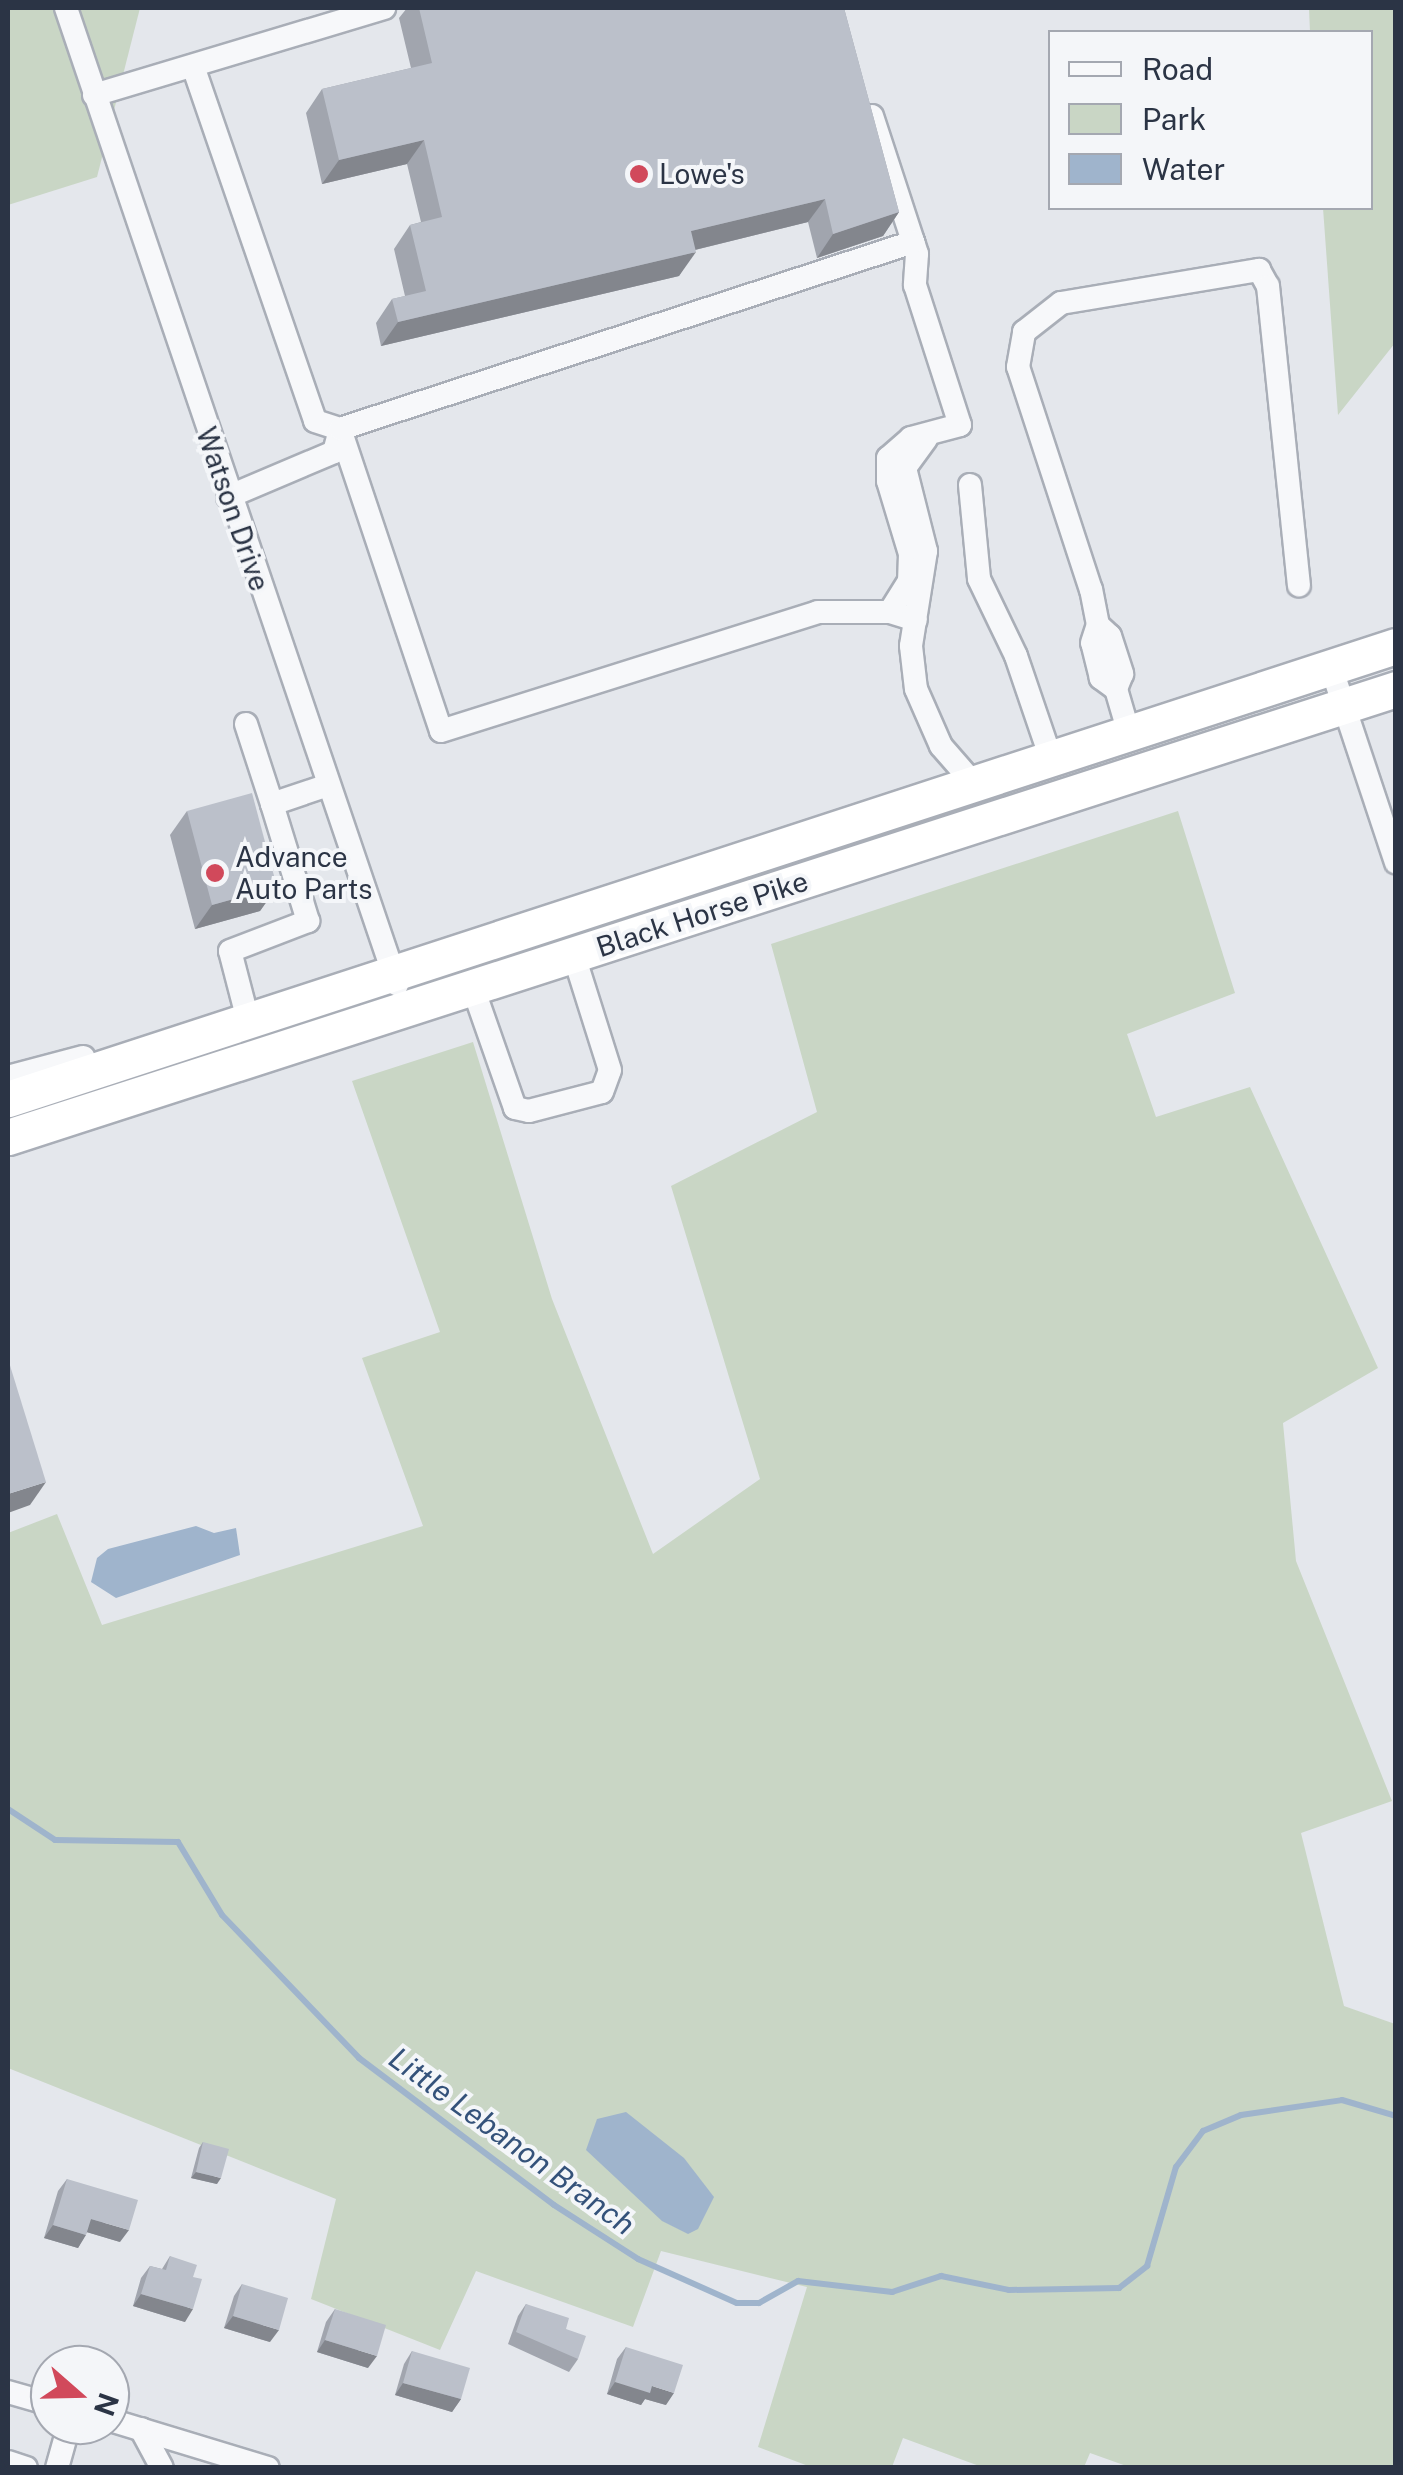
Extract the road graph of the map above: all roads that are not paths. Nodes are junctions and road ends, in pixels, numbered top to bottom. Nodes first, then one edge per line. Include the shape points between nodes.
1 (66, 8) edge
2 (384, 8) edge
3 (193, 66) junction
4 (94, 96) junction
5 (866, 98) edge
6 (913, 242) junction
7 (340, 429) junction
8 (926, 438) junction
9 (970, 485) dead end
10 (228, 497) junction
11 (1298, 584) dead end
12 (890, 612) junction
13 (916, 620) junction
14 (1396, 646) edge
15 (1331, 667) junction
16 (1396, 689) edge
17 (1346, 706) junction
18 (246, 724) dead end
19 (1128, 738) junction
20 (1052, 762) junction
21 (1136, 774) junction
22 (328, 784) junction
23 (976, 786) junction
24 (272, 804) junction
25 (1396, 862) edge
26 (574, 956) junction
27 (393, 973) junction
28 (473, 988) junction
29 (406, 1009) junction
30 (248, 1020) junction
31 (145, 1054) junction
32 (8, 1077) edge
33 (8, 1099) edge
34 (8, 1137) edge
35 (130, 2426) edge
36 (141, 2429) junction
37 (8, 2462) edge
38 (26, 2468) edge
39 (162, 2468) edge
40 (268, 2468) edge

1 - 4 street, Watson Drive
2 - 3 street
3 - 4 street
3 - 7 street via 315,421
4 - 10 street, Watson Drive
5 - 6 street
6 - 7 street
6 - 8 street via 914,284 960,424
7 - 10 street via 334,452
7 - 12 street via 441,732 818,612
8 - 12 street via 911,438 888,458 910,554 909,582
8 - 13 street via 905,468 926,551
9 - 20 street via 979,580 1016,656
10 - 22 street, Watson Drive
11 - 19 street via 1268,286 1259,270 1062,303 1024,332 1018,367 1098,625 1092,643 1101,678 1116,689
12 - 13 street
13 - 23 street via 916,689 940,746
14 - 15 highway, Black Horse Pike
15 - 17 street
15 - 19 highway, Black Horse Pike
16 - 17 highway, Black Horse Pike
17 - 21 highway, Black Horse Pike
17 - 25 street
18 - 24 street
19 - 20 highway, Black Horse Pike
19 - 21 street
20 - 23 highway, Black Horse Pike
21 - 26 highway, Black Horse Pike
22 - 24 street
22 - 27 street, Watson Drive
23 - 27 highway, Black Horse Pike
24 - 30 street via 308,921 230,951
26 - 28 highway, Black Horse Pike
26 - 28 street via 610,1070 602,1092 529,1111 515,1108
27 - 29 street, Watson Drive
27 - 30 highway, Black Horse Pike
28 - 29 highway, Black Horse Pike
29 - 34 highway, Black Horse Pike
30 - 31 highway, Black Horse Pike
31 - 32 street via 115,1048
31 - 33 highway, Black Horse Pike
35 - 36 street
36 - 39 street
36 - 40 street
37 - 38 street

